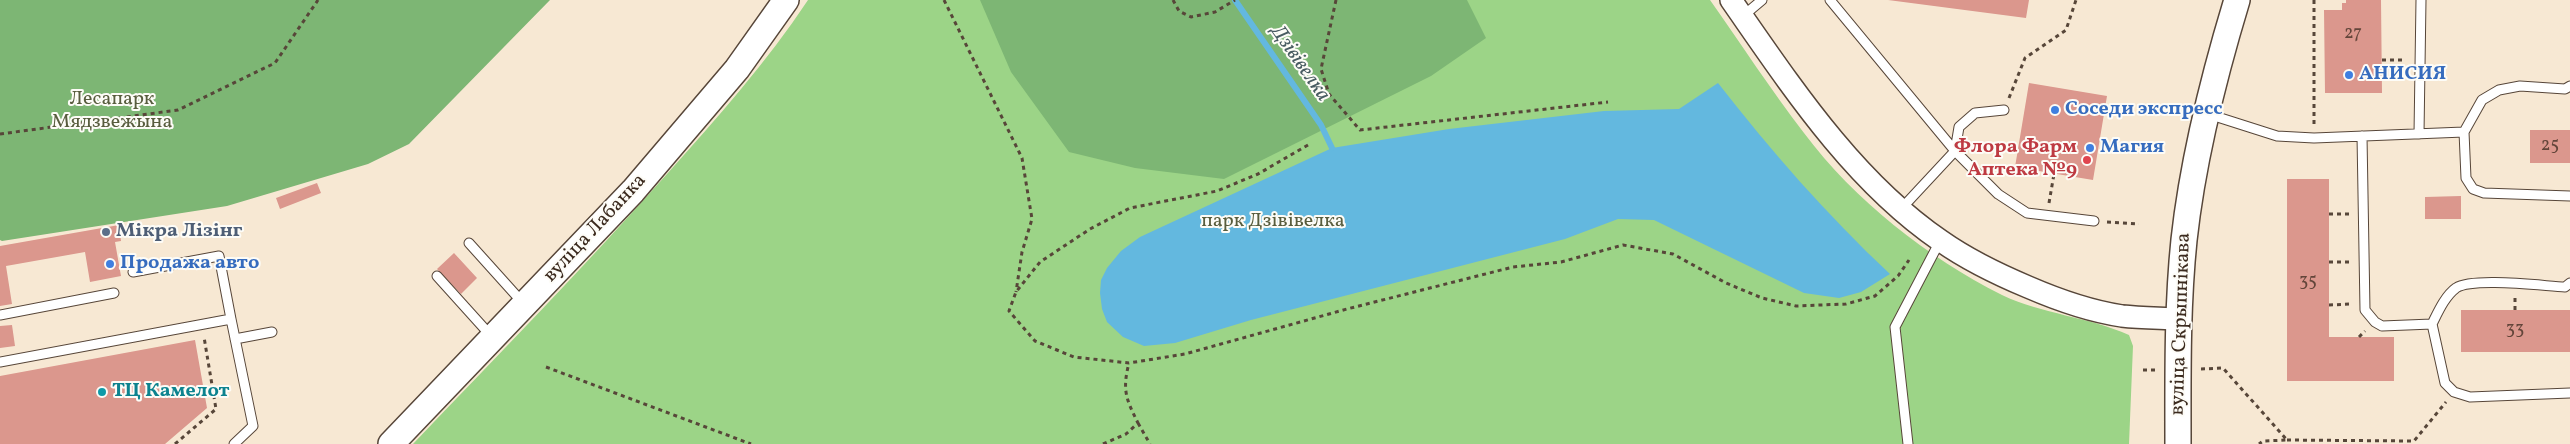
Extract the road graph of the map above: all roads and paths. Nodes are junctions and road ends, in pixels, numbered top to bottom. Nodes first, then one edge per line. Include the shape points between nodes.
1 (318, 0) edge
2 (786, 0) edge
3 (944, 0) edge
4 (1173, 0) edge
5 (1235, 0) edge
6 (1336, 0) edge
7 (1762, 0) edge
8 (1830, 0) edge
9 (2076, 0) edge
10 (2237, 0) edge
11 (2314, 0) edge
12 (2421, 0) edge
13 (1737, 8) edge
14 (2382, 60) dead end
15 (2420, 60) junction
16 (2570, 86) edge
17 (1608, 102) dead end
18 (2004, 110) joint
19 (2206, 113) junction
20 (2464, 132) junction
21 (0, 134) edge
22 (2419, 134) junction
23 (2362, 136) junction
24 (2314, 138) junction
25 (1308, 145) dead end
26 (1955, 151) junction
27 (2054, 174) dead end
28 (2570, 196) edge
29 (1901, 209) junction
30 (2329, 214) dead end
31 (2363, 214) junction
32 (2047, 215) junction
33 (2094, 221) joint
34 (2139, 224) dead end
35 (1940, 241) junction
36 (469, 243) dead end
37 (1909, 260) dead end
38 (2329, 262) dead end
39 (2364, 262) junction
40 (133, 272) dead end
41 (437, 276) dead end
42 (2570, 283) edge
43 (1016, 292) junction
44 (114, 293) dead end
45 (2365, 304) junction
46 (525, 305) junction
47 (2329, 305) dead end
48 (0, 314) edge
49 (231, 319) junction
50 (2178, 319) junction
51 (202, 324) junction
52 (2432, 324) junction
53 (272, 332) dead end
54 (492, 338) junction
55 (235, 339) junction
56 (0, 362) edge
57 (1129, 363) junction
58 (546, 367) dead end
59 (2223, 368) dead end
60 (2454, 392) junction
61 (2570, 393) edge
62 (1138, 423) junction
63 (2287, 440) junction
64 (175, 444) edge
65 (234, 444) edge
66 (391, 444) edge
67 (750, 444) edge
68 (1103, 444) edge
69 (1150, 444) edge
70 (1908, 444) edge
71 (2178, 444) edge
72 (2259, 444) edge

1 - 21 path via 275,63 178,110
2 - 46 main road, вуліца Лабанка via 737,69 693,122
3 - 43 path via 1022,158 1032,219 1022,252
4 - 5 path via 1179,11 1191,17 1215,12
6 - 17 path via 1321,69 1329,94 1360,130
7 - 13 lane
8 - 26 lane
9 - 18 path via 2066,30 2025,58
10 - 19 main road, вуліца Скрыпнікава
11 - 24 path
12 - 15 lane
13 - 29 street via 1819,122 1867,178
14 - 15 path
15 - 22 lane
16 - 20 lane via 2565,89 2520,86 2499,90 2482,100
18 - 26 lane via 1976,113 1959,127
19 - 24 lane via 2278,136
19 - 50 main road, вуліца Скрыпнікава via 2184,240
20 - 22 lane
20 - 28 lane via 2466,178 2473,189 2484,193
22 - 23 lane
23 - 24 lane
23 - 31 lane
25 - 43 path via 1258,174 1217,191 1130,208 1090,229 1040,262
26 - 29 lane
26 - 32 lane via 1998,194 2028,213
27 - 32 path
29 - 35 street
30 - 31 path
31 - 39 lane
32 - 33 lane
33 - 34 path
35 - 50 street via 1987,270 2052,297 2120,315
35 - 70 lane via 1895,327
36 - 46 lane
37 - 57 path via 1898,276 1874,296 1846,304 1796,306 1762,298 1673,254 1623,245 1561,262 1513,267 1347,308 1185,354
38 - 39 path
39 - 45 lane
40 - 49 lane via 219,256
41 - 54 lane
42 - 52 lane via 2565,287 2474,282 2456,288
43 - 57 path via 1009,311 1035,341 1074,357
44 - 48 lane
45 - 47 path
45 - 52 lane via 2365,310 2374,322 2382,326
46 - 54 main road, вуліца Лабанка
49 - 51 lane
49 - 55 lane
50 - 71 main road, вуліца Скрыпнікава
51 - 56 lane
51 - 64 path via 216,409
52 - 60 lane via 2444,383
53 - 55 lane
54 - 66 main road, вуліца Лабанка
55 - 65 lane via 253,426
57 - 62 path via 1124,383 1129,406
58 - 67 path
59 - 63 path
60 - 61 lane via 2470,397
60 - 63 path via 2414,441
62 - 68 path via 1126,434
62 - 69 path
63 - 72 path

